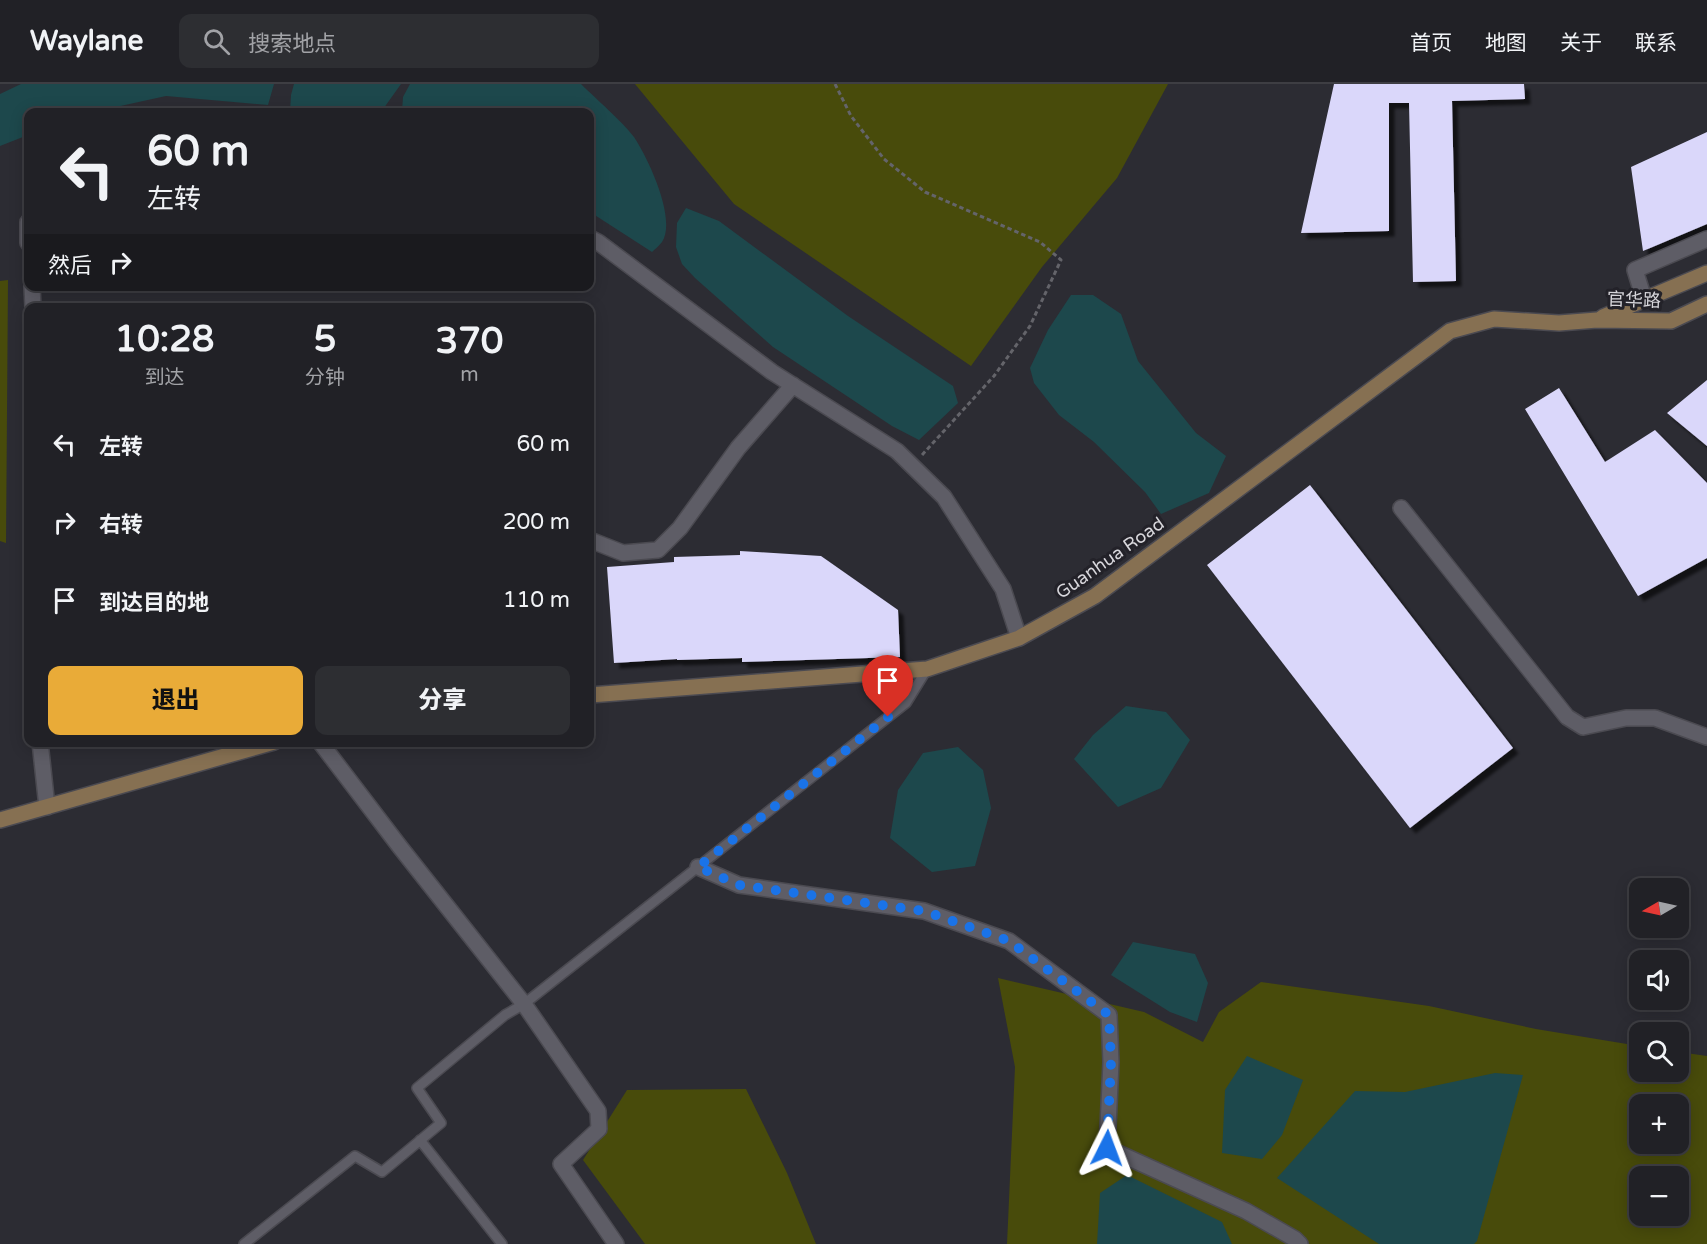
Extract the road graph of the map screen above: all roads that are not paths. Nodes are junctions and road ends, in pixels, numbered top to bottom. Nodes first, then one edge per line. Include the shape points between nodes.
1 (1707, 239) edge
2 (594, 240) edge
3 (1707, 273) edge
4 (1644, 299) junction
5 (1707, 304) edge
6 (1597, 320) junction
7 (793, 385) junction
8 (1401, 508) dead end
9 (594, 542) edge
10 (1019, 638) junction
11 (927, 669) junction
12 (594, 696) edge
13 (1707, 736) edge
14 (41, 747) edge
15 (256, 747) edge
16 (324, 747) edge
17 (47, 807) junction
18 (0, 820) edge
19 (698, 867) junction
20 (524, 1004) junction
21 (420, 1140) junction
22 (244, 1244) edge
23 (502, 1244) edge
24 (616, 1244) edge
25 (1300, 1244) edge

1 - 4 street via 1635,270
2 - 7 street
3 - 4 main road, 官华路
4 - 6 main road, 官华路
5 - 6 main road, 官华路 via 1671,321
6 - 10 main road, Guanhua Road via 1559,323 1494,319 1450,331 1095,596
7 - 9 street via 738,448 680,528 658,550 623,553
7 - 10 street via 897,451 944,497 1003,589
8 - 13 street via 1567,717 1583,727 1626,718 1655,718
10 - 11 main road, Guanhua Road
11 - 12 main road, Guanhua Road
11 - 19 lane via 906,703
14 - 17 street
15 - 17 main road
16 - 20 street
17 - 18 main road
19 - 20 lane
19 - 25 street via 739,885 924,911 1009,941 1109,1015 1107,1148 1246,1211
20 - 21 lane via 504,1015 417,1088 441,1123
20 - 24 street via 598,1112 599,1129 561,1164
21 - 22 lane via 382,1172 355,1156
21 - 23 lane

